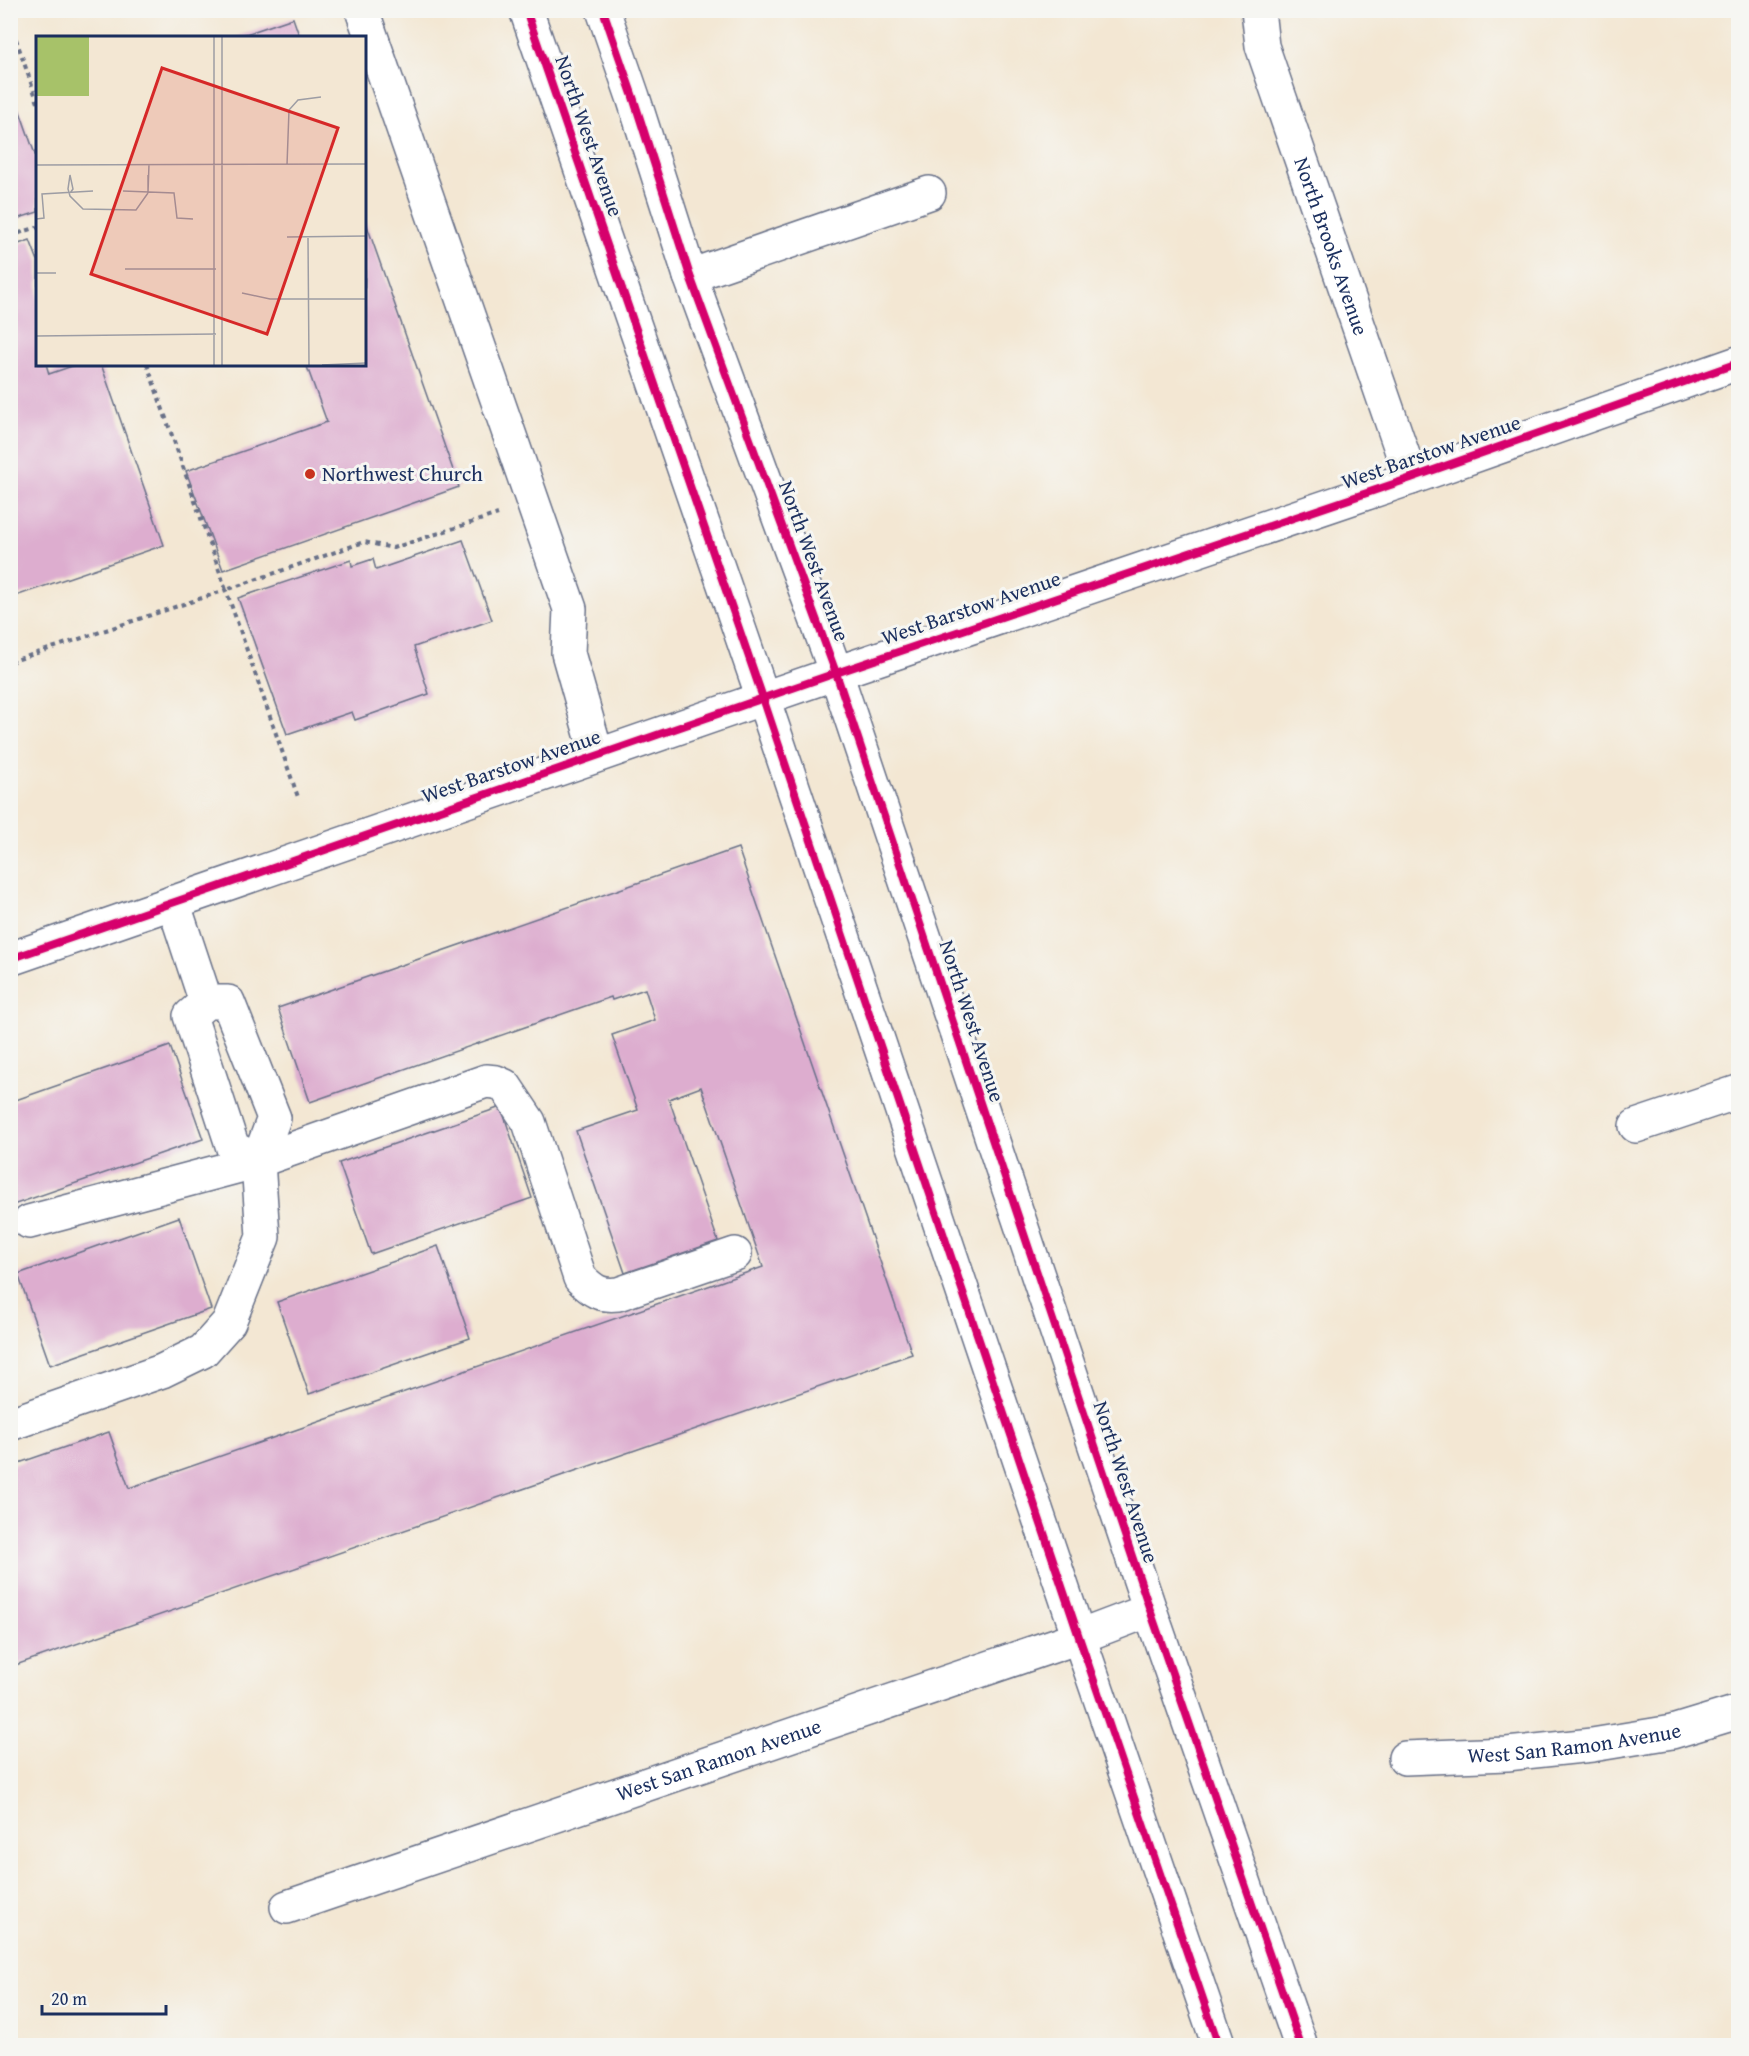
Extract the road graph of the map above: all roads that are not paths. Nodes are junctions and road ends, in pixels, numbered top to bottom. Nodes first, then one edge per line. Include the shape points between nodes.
1 (362, 10) edge
2 (526, 10) edge
3 (603, 10) edge
4 (1258, 10) edge
5 (929, 193) dead end
6 (690, 276) junction
7 (1738, 363) edge
8 (1411, 478) junction
9 (836, 673) junction
10 (764, 698) junction
11 (597, 755) junction
12 (173, 902) junction
13 (10, 959) edge
14 (206, 1002) junction
15 (1738, 1092) edge
16 (1636, 1126) dead end
17 (258, 1161) junction
18 (29, 1222) dead end
19 (735, 1254) dead end
20 (10, 1424) edge
21 (1150, 1610) junction
22 (1079, 1637) junction
23 (1738, 1712) edge
24 (1405, 1758) dead end
25 (287, 1907) dead end
26 (1218, 2046) edge
27 (1301, 2046) edge

1 - 11 street via 570,609 568,652
2 - 10 street, North West Avenue
3 - 6 street, North West Avenue
4 - 8 street, North Brooks Avenue via 1262,46
5 - 6 street
6 - 9 street, North West Avenue
7 - 8 street, West Barstow Avenue
8 - 9 street, West Barstow Avenue
9 - 10 street, West Barstow Avenue
9 - 21 street, North West Avenue
10 - 11 street, West Barstow Avenue
10 - 22 street, North West Avenue
11 - 12 street, West Barstow Avenue
12 - 13 street, West Barstow Avenue
12 - 14 street
14 - 17 street via 190,1016 233,1148
14 - 17 street via 228,1002 274,1118
15 - 16 street
17 - 18 street
17 - 19 street via 486,1081 496,1082 505,1086 529,1122 580,1278 593,1291 618,1294
17 - 20 street via 263,1237 229,1322 203,1351 162,1371
21 - 22 street, West San Ramon Avenue
21 - 27 street, North West Avenue
22 - 25 street, West San Ramon Avenue
22 - 26 street, North West Avenue
23 - 24 street, West San Ramon Avenue via 1672,1732 1592,1745 1507,1754

